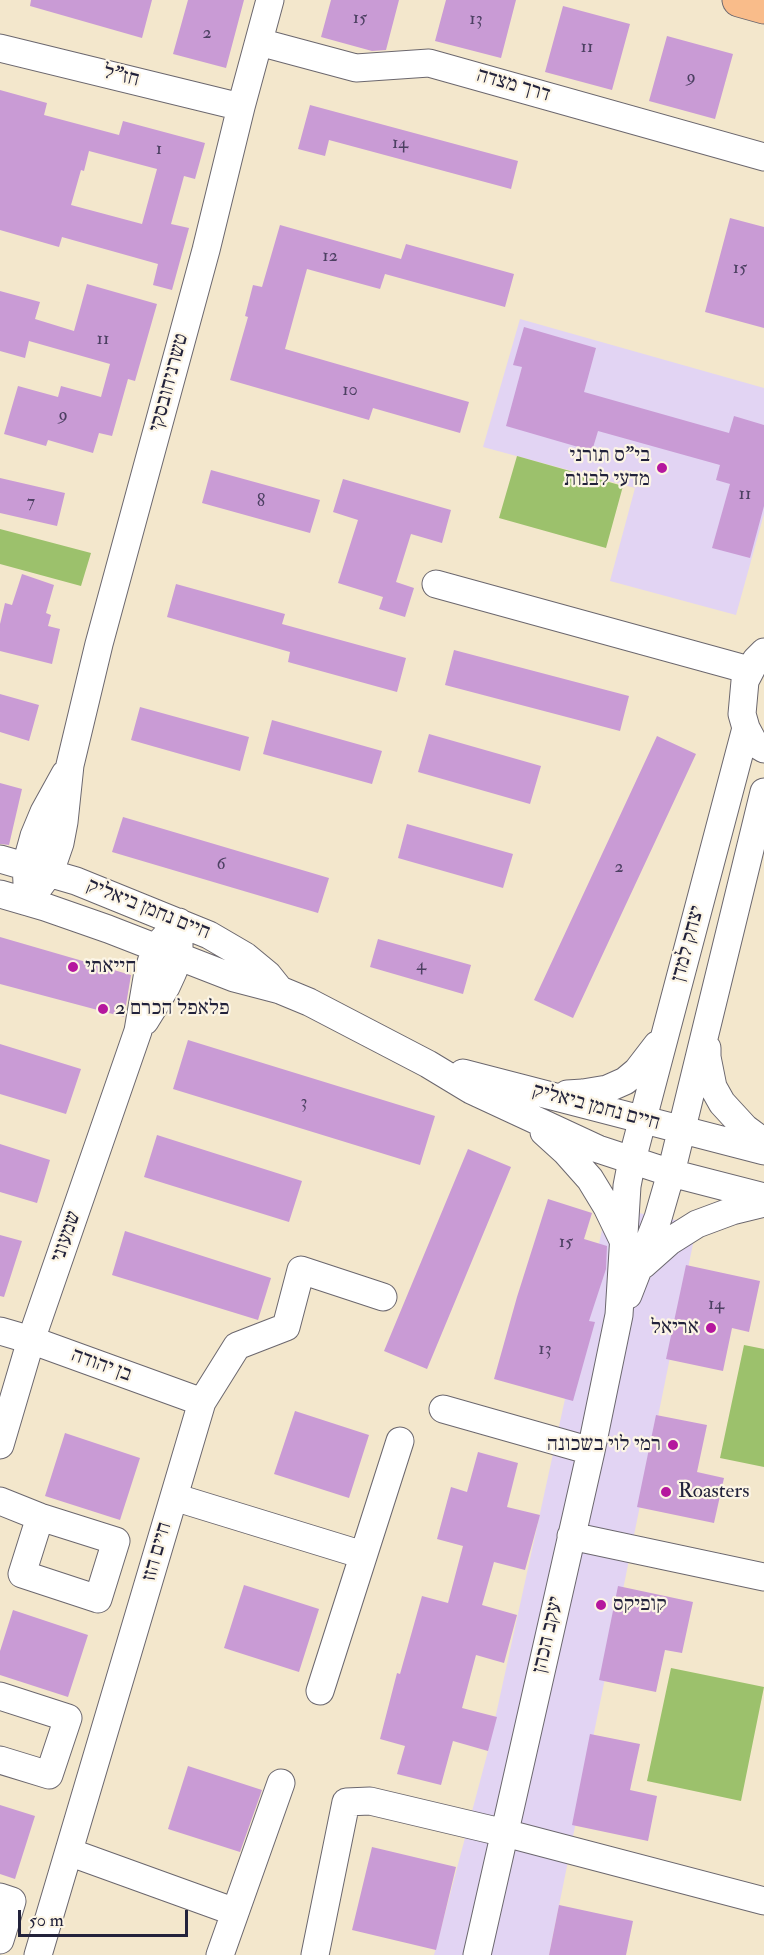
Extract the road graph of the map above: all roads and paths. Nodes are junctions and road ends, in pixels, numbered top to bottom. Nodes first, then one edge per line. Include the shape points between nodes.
1 (270, 0) edge
2 (739, 0) edge
3 (764, 7) edge
4 (259, 42) junction
5 (0, 48) edge
6 (241, 107) junction
7 (764, 157) edge
8 (436, 584) dead end
9 (757, 661) edge
10 (746, 728) junction
11 (764, 749) edge
12 (764, 792) edge
13 (25, 865) edge
14 (0, 894) edge
15 (28, 902) junction
16 (179, 922) junction
17 (167, 952) junction
18 (280, 990) junction
19 (672, 1011) junction
20 (708, 1020) junction
21 (428, 1064) junction
22 (546, 1095) junction
23 (526, 1116) junction
24 (643, 1119) junction
25 (682, 1131) junction
26 (764, 1142) edge
27 (764, 1151) edge
28 (632, 1160) junction
29 (671, 1173) junction
30 (764, 1197) edge
31 (764, 1203) edge
32 (623, 1242) junction
33 (638, 1270) junction
34 (383, 1297) dead end
35 (619, 1315) junction
36 (0, 1331) edge
37 (31, 1340) junction
38 (202, 1402) junction
39 (443, 1409) dead end
40 (400, 1441) dead end
41 (0, 1445) edge
42 (591, 1451) junction
43 (174, 1497) junction
44 (0, 1501) edge
45 (40, 1516) dead end
46 (571, 1536) junction
47 (363, 1555) junction
48 (764, 1577) edge
49 (320, 1691) dead end
50 (0, 1696) edge
51 (0, 1760) edge
52 (281, 1783) dead end
53 (505, 1833) junction
54 (69, 1852) junction
55 (0, 1897) edge
56 (764, 1901) edge
57 (235, 1912) junction
58 (0, 1940) edge
59 (39, 1955) edge
60 (220, 1955) edge
61 (315, 1955) edge
62 (477, 1955) edge

1 - 4 street, טשרניחובסקי
2 - 3 main road
4 - 6 street, טשרניחובסקי
4 - 7 street, דרך מצדה via 356,68 429,63
5 - 6 street, חז"ל
6 - 13 street, טשרניחובסקי via 70,765 44,812
8 - 9 street
9 - 10 street via 743,694
10 - 11 street via 754,742
10 - 19 street, יצחק למדן
12 - 20 street, יצחק למדן
13 - 15 street, טשרניחובסקי
13 - 16 street, חיים נחמן ביאליק via 76,880
14 - 15 street, חיים נחמן ביאליק
15 - 17 street, חיים נחמן ביאליק
16 - 17 street, שמעוני
16 - 18 street, חיים נחמן ביאליק via 237,950
17 - 18 street, חיים נחמן ביאליק via 234,978
17 - 37 street, שמעוני via 166,987 138,1031
18 - 21 street, חיים נחמן ביאליק
19 - 22 street via 650,1057 625,1081 607,1089
19 - 24 street, יצחק למדן
20 - 25 street, יצחק למדן
20 - 26 street via 706,1056 713,1087 730,1114
21 - 22 street, חיים נחמן ביאליק
21 - 23 street, חיים נחמן ביאליק
22 - 24 street, חיים נחמן ביאליק
23 - 28 street, חיים נחמן ביאליק
23 - 32 street via 590,1179
24 - 25 street, חיים נחמן ביאליק
24 - 28 street, יצחק למדן
25 - 27 street, חיים נחמן ביאליק
25 - 29 street, יצחק למדן
28 - 29 street, חיים נחמן ביאליק
28 - 32 street, יעקב הכהן
29 - 30 street, חיים נחמן ביאליק
29 - 33 street, יעקב הכהן
31 - 33 street via 698,1224 670,1241
32 - 35 street, יעקב הכהן
33 - 35 street, יעקב הכהן
34 - 38 street, חיים הזז via 301,1270 286,1327 237,1346
35 - 42 street, יעקב הכהן
36 - 37 street, בן יהודה
37 - 38 street, בן יהודה
37 - 41 street, שמעוני
38 - 43 street, חיים הזז
39 - 42 street
40 - 47 street
42 - 46 street, יעקב הכהן
43 - 47 street
43 - 54 street, חיים הזז
44 - 45 street
46 - 48 street
46 - 53 street, יעקב הכהן
47 - 49 street
50 - 51 street via 68,1718 49,1775
52 - 57 street
53 - 56 street
53 - 61 street via 370,1801 346,1802
53 - 62 street, יעקב הכהן
54 - 57 street
54 - 59 street, חיים הזז
55 - 58 street via 12,1901
57 - 60 street

